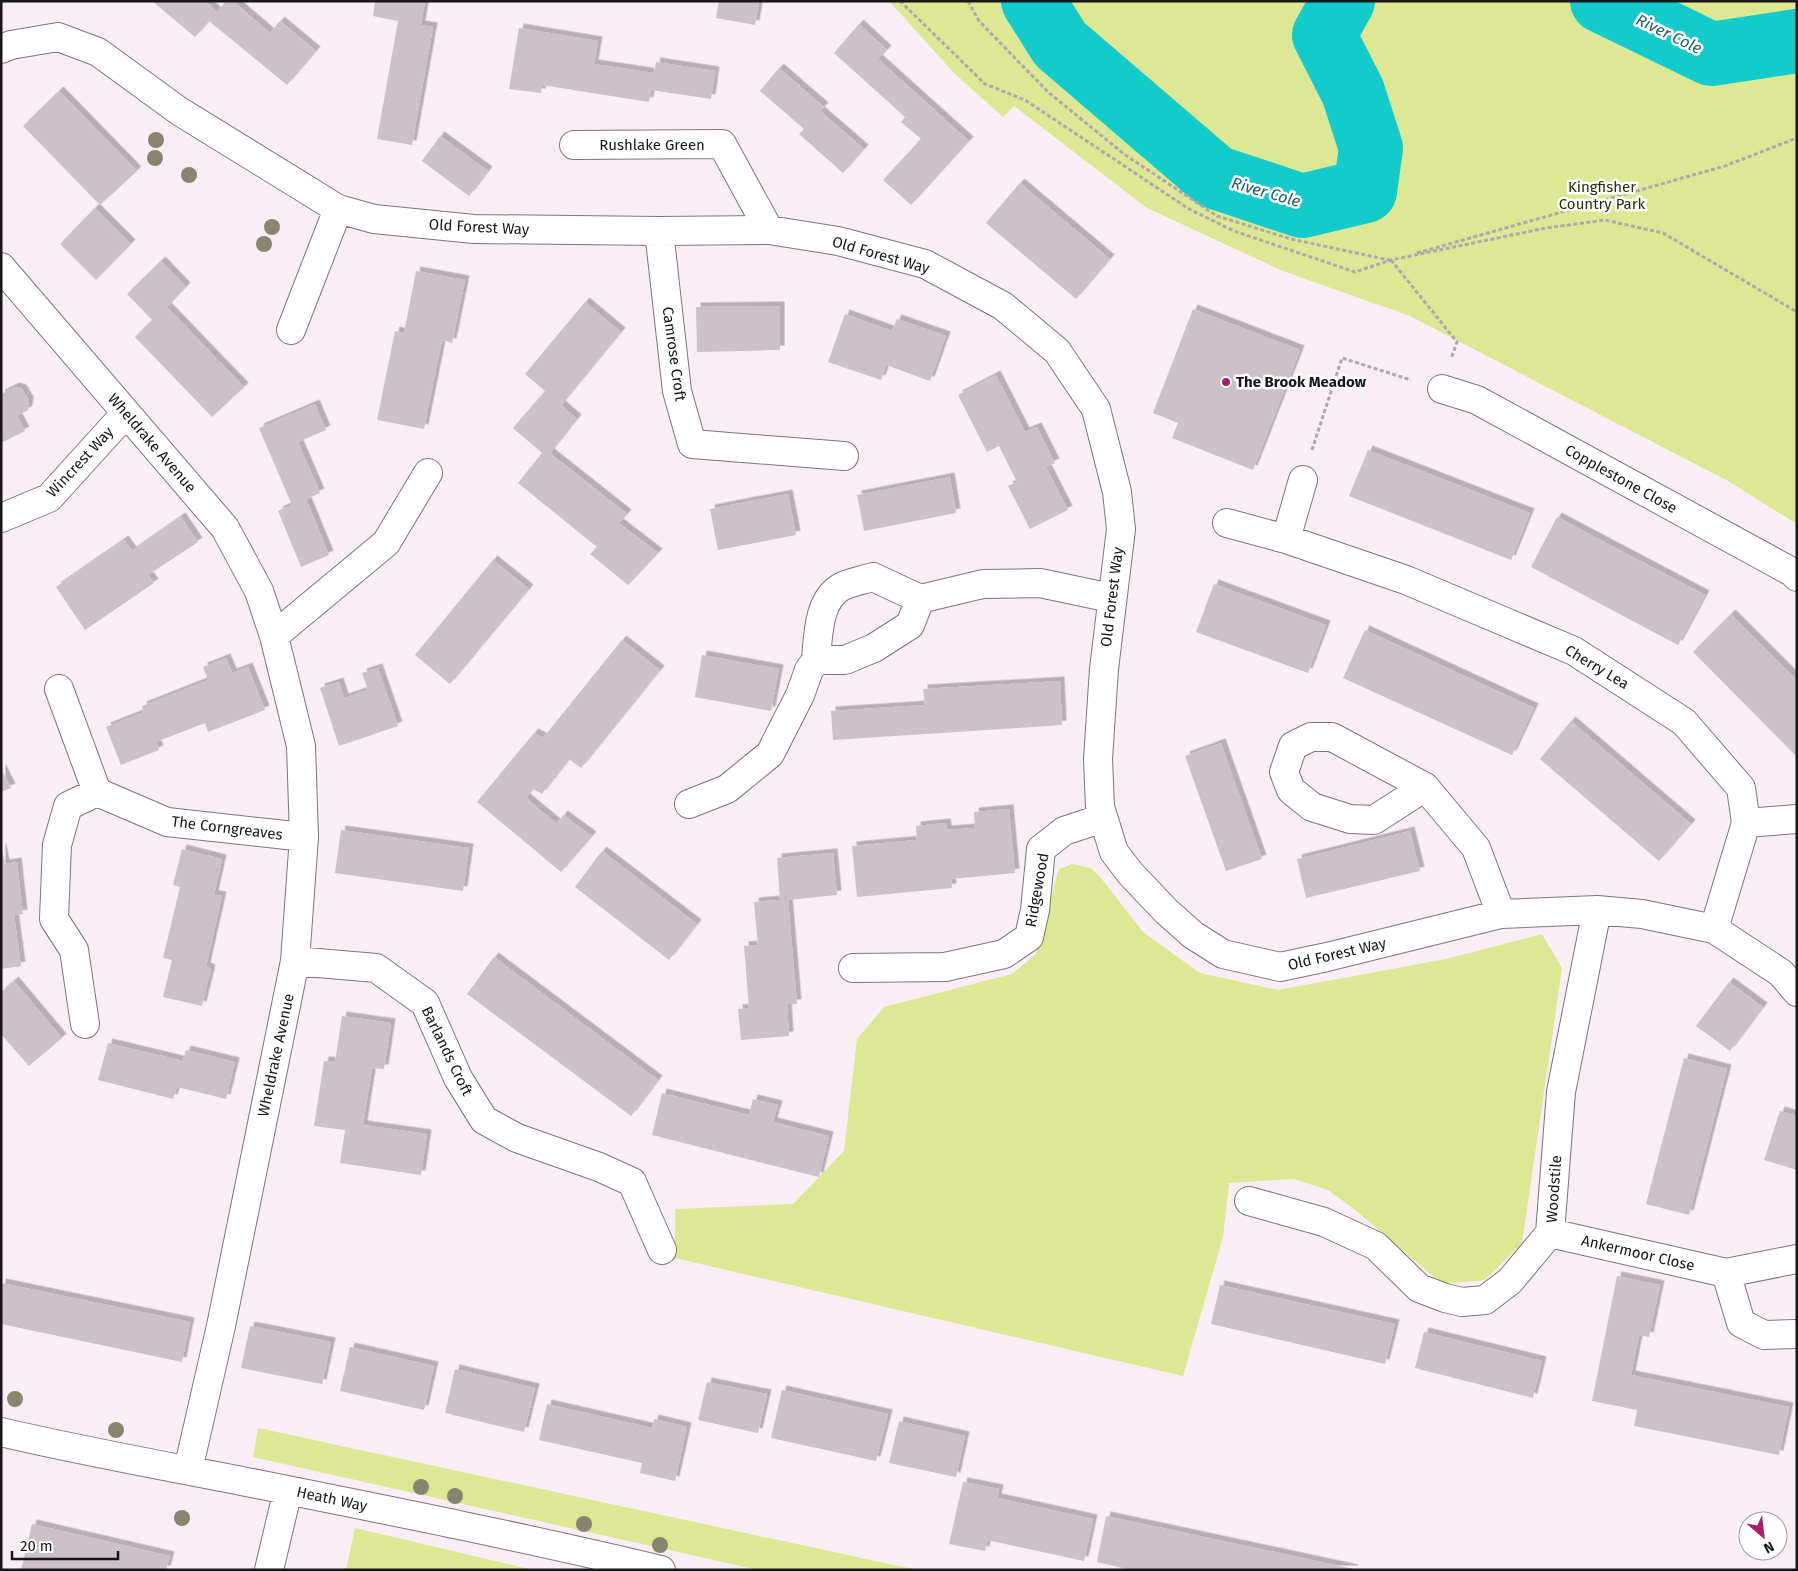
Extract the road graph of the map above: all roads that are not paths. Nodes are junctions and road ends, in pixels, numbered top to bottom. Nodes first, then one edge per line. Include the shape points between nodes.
1 (4, 40) edge
2 (574, 145) dead end
3 (338, 209) junction
4 (769, 230) junction
5 (659, 231) junction
6 (1, 267) edge
7 (291, 330) dead end
8 (1442, 390) road end
9 (126, 413) junction
10 (844, 456) dead end
11 (428, 473) dead end
12 (1303, 480) road end
13 (1, 518) edge
14 (1227, 523) dead end
15 (1286, 539) junction
16 (1797, 577) edge
17 (1112, 598) junction
18 (920, 599) junction
19 (274, 636) junction
20 (816, 660) junction
21 (59, 690) dead end
22 (1425, 787) dead end
23 (96, 792) junction
24 (690, 804) dead end
25 (1103, 818) junction
26 (1797, 819) edge
27 (1746, 823) junction
28 (304, 837) junction
29 (1596, 910) junction
30 (1501, 914) junction
31 (1714, 929) junction
32 (295, 961) junction
33 (853, 968) dead end
34 (1797, 992) edge
35 (85, 1024) dead end
36 (1249, 1201) dead end
37 (1550, 1233) junction
38 (662, 1250) dead end
39 (1797, 1258) edge
40 (1726, 1273) junction
41 (1797, 1334) edge
42 (1, 1432) edge
43 (188, 1470) junction
44 (288, 1490) junction
45 (269, 1570) edge
46 (661, 1570) edge

1 - 3 street, Old Forest Way via 58,37 98,52 179,111
2 - 4 street, Rushlake Green via 722,144
3 - 5 street, Old Forest Way via 374,219 474,229
3 - 7 street
4 - 5 street, Old Forest Way
4 - 17 street, Old Forest Way via 838,241 924,264 1003,306 1057,351 1096,409 1109,456 1121,529
5 - 10 street, Camrose Croft via 676,391 692,444
6 - 9 street, Wheldrake Avenue
8 - 16 street, Copplestone Close via 1477,400
9 - 13 street, Wincrest Way via 49,498
9 - 19 street, Wheldrake Avenue via 226,528 259,591
11 - 19 street via 386,543
12 - 15 street
14 - 15 street, Cherry Lea
15 - 27 street, Cherry Lea via 1406,580 1574,651 1684,722 1740,788
17 - 18 street via 1040,583 983,584
17 - 25 street, Old Forest Way via 1098,759
18 - 20 street via 910,624 874,648 845,660
18 - 20 street via 873,577 841,586 826,602 821,616
19 - 28 street, Wheldrake Avenue via 301,746
20 - 24 street via 770,754 726,789
21 - 23 street
22 - 30 street via 1476,848
23 - 28 street, The Corngreaves via 167,822
23 - 35 street via 68,806 57,845 54,919 74,950
25 - 30 street, Old Forest Way via 1114,852 1130,873 1193,936 1223,954 1280,967
25 - 33 street, Ridgewood via 1064,831 1041,849 1029,938 1004,954 945,966
26 - 27 street
27 - 31 street, Cherry Lea
28 - 32 street, Wheldrake Avenue
29 - 30 street, Old Forest Way
29 - 31 street, Old Forest Way via 1642,914
29 - 37 street, Woodstile via 1561,1092
31 - 34 street, Old Forest Way via 1781,974
32 - 38 street, Barlands Croft via 376,968 425,1003 458,1078 484,1120 517,1138 632,1182
32 - 43 street, Wheldrake Avenue via 222,1326
36 - 37 street, Woodstile via 1324,1222 1376,1246 1419,1288 1462,1302 1485,1300 1510,1281
37 - 40 street, Ankermoor Close
39 - 40 street, Ankermoor Close
40 - 41 street via 1741,1323 1764,1335
42 - 43 street, Heath Way
43 - 44 street, Heath Way
44 - 45 street
44 - 46 street, Heath Way

